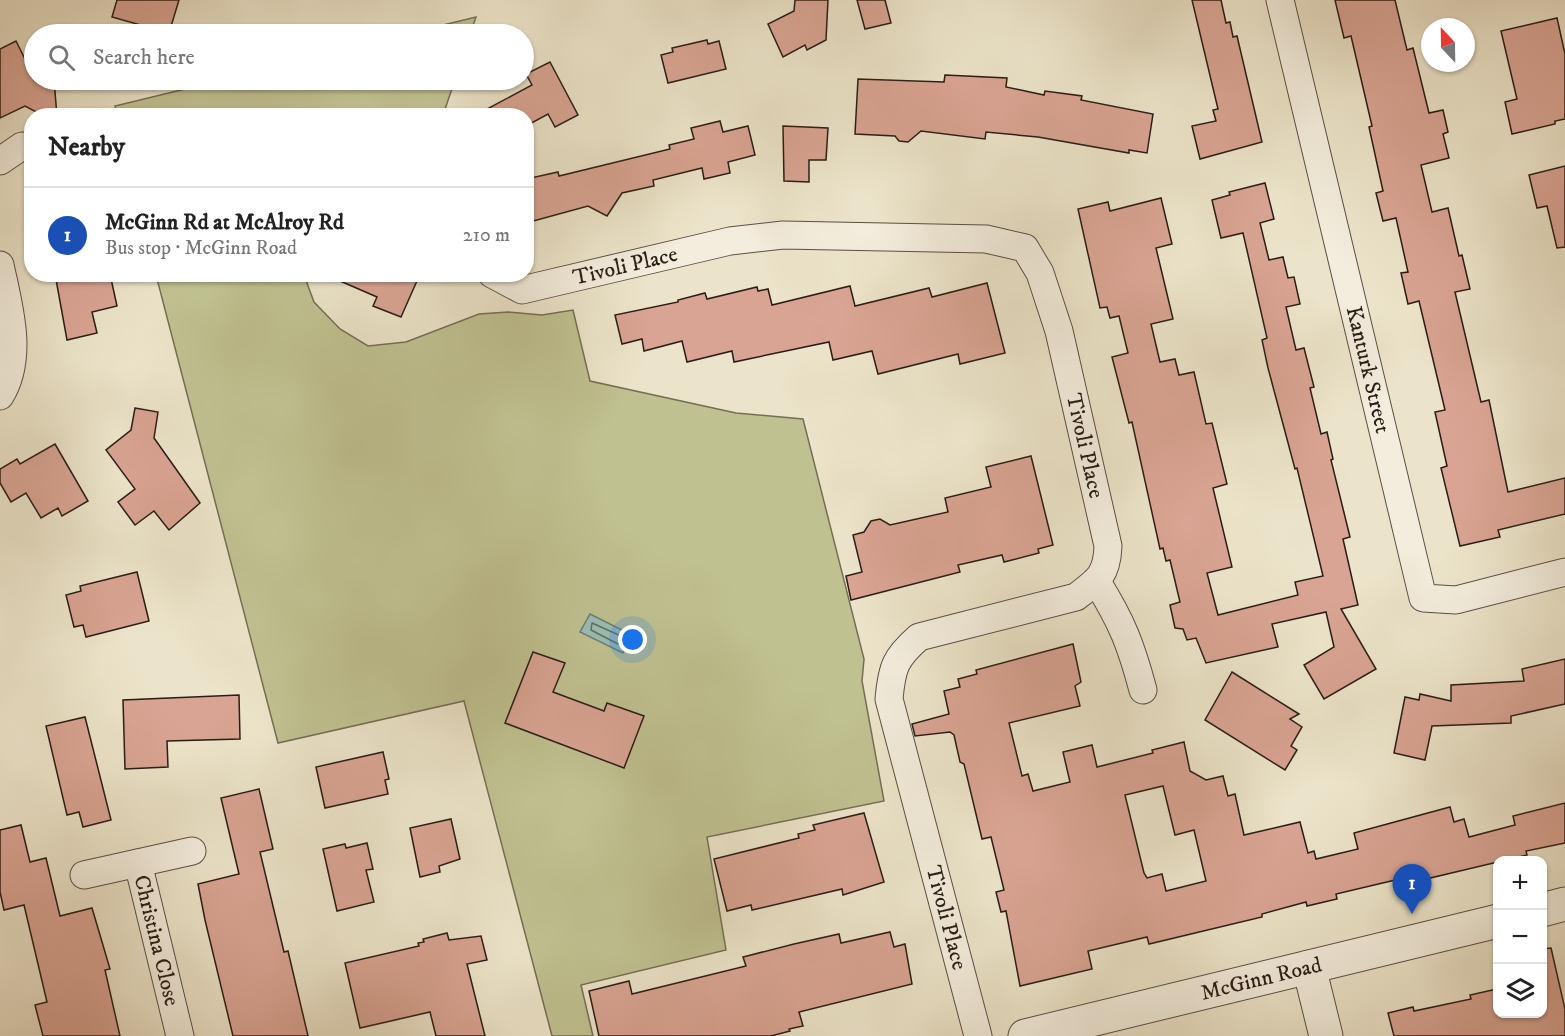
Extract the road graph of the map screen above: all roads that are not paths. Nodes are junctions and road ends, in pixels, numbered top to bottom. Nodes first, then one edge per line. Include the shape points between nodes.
1 (1280, 0) edge
2 (0, 265) edge
3 (507, 282) edge
4 (0, 396) edge
5 (1565, 573) edge
6 (1097, 582) junction
7 (1143, 690) dead end
8 (192, 850) dead end
9 (138, 863) junction
10 (84, 875) dead end
11 (1565, 904) edge
12 (1547, 909) edge
13 (1493, 922) edge
14 (1309, 967) junction
15 (180, 1036) edge
16 (978, 1036) edge
17 (1025, 1036) edge
18 (1326, 1036) edge

1 - 5 street, Kanturk Street via 1423,598 1456,600
2 - 4 street via 14,340
3 - 6 street, Tivoli Place via 522,290 730,241 783,235 986,239 1025,248 1040,273 1059,331 1108,546 1107,565
6 - 7 street via 1121,620
6 - 16 street, Tivoli Place via 1076,597 919,637 901,652 891,671 889,699
8 - 9 street
9 - 10 street, Christina Close
9 - 15 street, Christina Close
11 - 12 street
13 - 14 street, McGinn Road
14 - 17 street, McGinn Road
14 - 18 street

